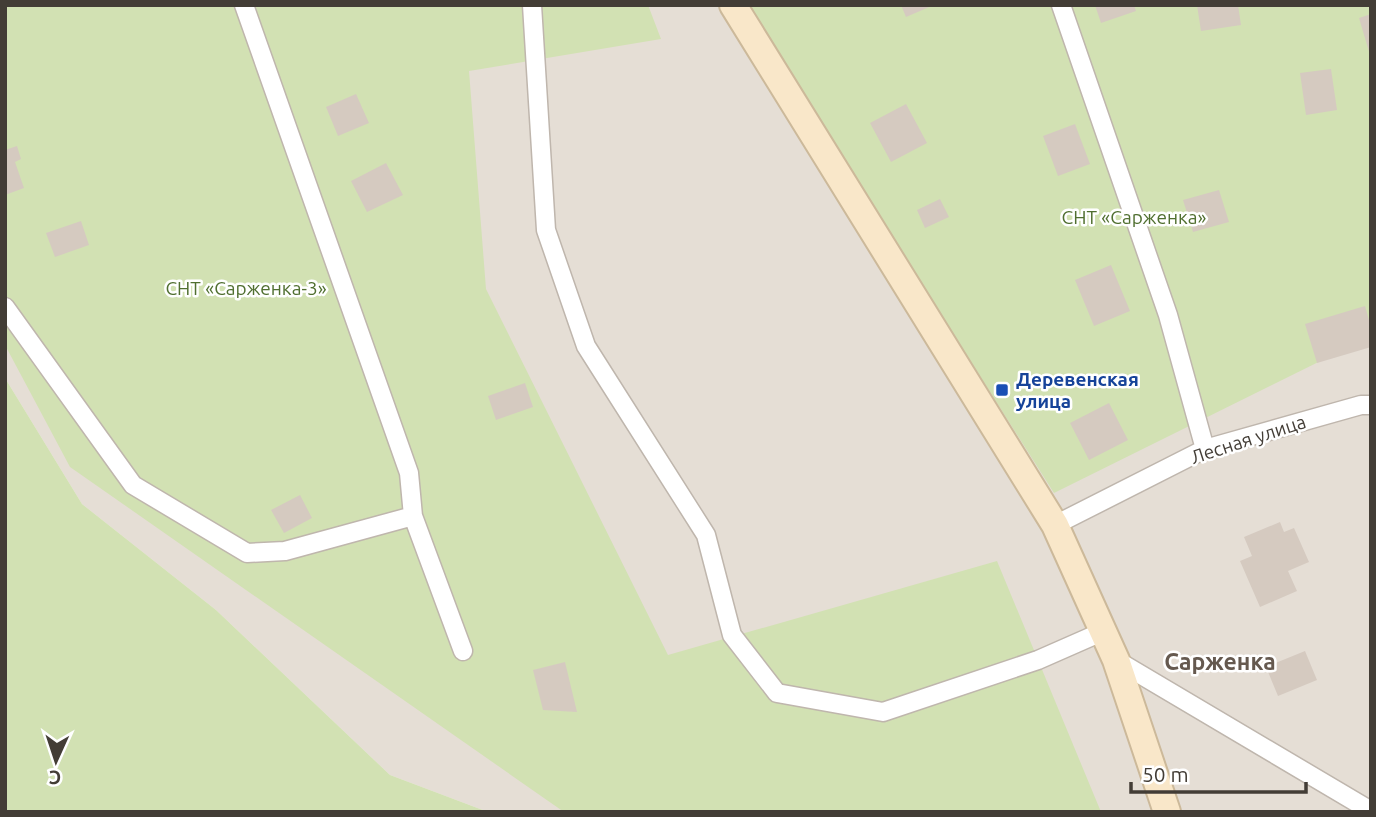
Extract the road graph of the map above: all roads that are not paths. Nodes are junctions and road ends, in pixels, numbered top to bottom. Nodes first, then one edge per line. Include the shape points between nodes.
1 (244, 5) edge
2 (532, 5) edge
3 (733, 5) edge
4 (1062, 5) edge
5 (5, 307) edge
6 (1371, 405) edge
7 (1205, 449) junction
8 (413, 516) junction
9 (1055, 525) junction
10 (1104, 631) junction
11 (463, 651) dead end
12 (1116, 660) junction
13 (1371, 811) edge
14 (1167, 812) edge

1 - 8 street via 408,473
2 - 10 street via 546,230 586,346 706,535 732,635 777,694 883,712 1038,660
3 - 9 main road
4 - 7 street via 1168,315
5 - 8 street via 133,485 247,553 285,551
6 - 7 street, Лесная улица
7 - 9 street, Лесная улица
8 - 11 street
9 - 10 main road
10 - 12 main road
12 - 13 street
12 - 14 main road

